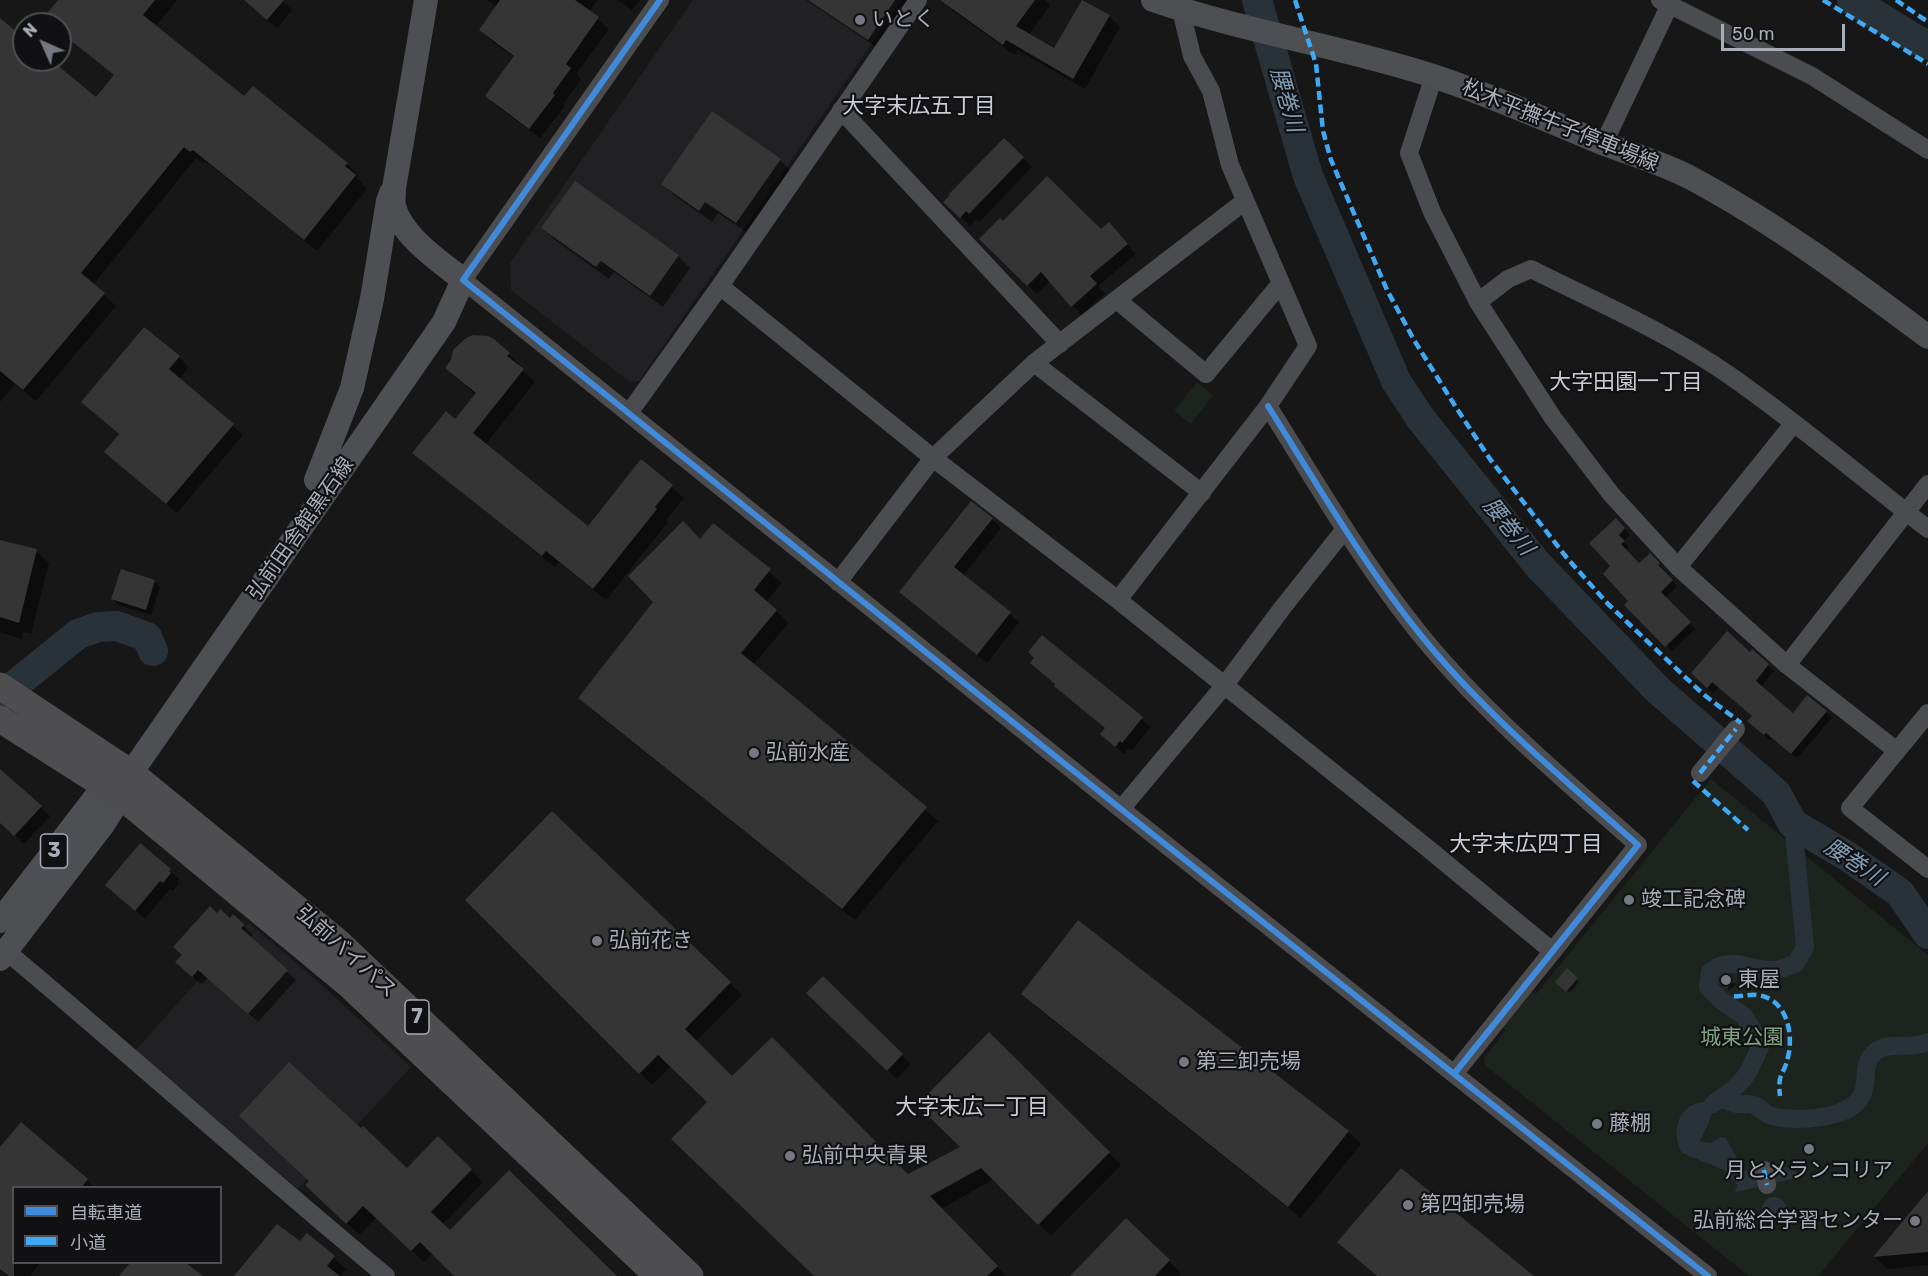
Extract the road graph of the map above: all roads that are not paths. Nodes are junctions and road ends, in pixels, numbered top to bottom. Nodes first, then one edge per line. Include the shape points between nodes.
1 (426, 0) edge
2 (660, 0) edge
3 (918, 0) edge
4 (1153, 0) edge
5 (1667, 1) edge
6 (1181, 10) junction
7 (1434, 76) junction
8 (841, 110) junction
9 (1604, 143) junction
10 (1928, 150) edge
11 (394, 188) junction
12 (1245, 201) junction
13 (464, 280) junction
14 (1281, 283) junction
15 (720, 286) junction
16 (1116, 300) junction
17 (1478, 302) junction
18 (1928, 337) edge
19 (1060, 344) junction
20 (1034, 363) junction
21 (1268, 406) junction
22 (629, 413) junction
23 (1794, 423) junction
24 (933, 459) junction
25 (316, 480) junction
26 (1928, 484) edge
27 (1202, 493) junction
28 (1906, 512) junction
29 (1345, 529) junction
30 (1928, 529) edge
31 (1678, 567) junction
32 (838, 582) junction
33 (1118, 600) junction
34 (1787, 665) junction
35 (0, 686) edge
36 (1224, 686) junction
37 (1928, 713) edge
38 (4, 721) edge
39 (1736, 729) dead end
40 (1897, 751) junction
41 (1700, 772) dead end
42 (119, 780) junction
43 (1121, 809) junction
44 (1928, 869) edge
45 (0, 921) edge
46 (1552, 951) junction
47 (3, 955) edge
48 (1454, 1074) junction
49 (386, 1276) edge
50 (658, 1276) edge
51 (690, 1276) edge
52 (1708, 1276) edge

1 - 11 main road, 弘前田舎館黒石線
2 - 13 street
3 - 8 street
4 - 6 main road, 松木平撫牛子停車場線
5 - 9 street
5 - 10 street via 1812,76
6 - 7 main road, 松木平撫牛子停車場線
6 - 12 street via 1192,56 1211,91 1230,165
7 - 9 main road, 松木平撫牛子停車場線
7 - 17 street via 1409,153 1432,212
8 - 15 street
8 - 19 street
9 - 18 main road, 松木平撫牛子停車場線 via 1689,177 1760,219
11 - 13 main road, 弘前田舎館黒石線 via 393,205 400,220 430,253
11 - 25 main road, 弘前田舎館黒石線 via 388,201 352,388
12 - 14 street
12 - 16 street
13 - 22 street
13 - 25 main road, 弘前田舎館黒石線 via 433,313
13 - 42 main road, 弘前田舎館黒石線 via 444,322
14 - 16 street via 1206,374
14 - 21 street via 1308,346
15 - 22 street
15 - 24 street
16 - 19 street
17 - 23 street via 1508,279 1530,269 1653,330 1727,374
17 - 31 street via 1553,418 1611,494
19 - 20 street
20 - 24 street
20 - 27 street
21 - 27 street
21 - 29 street
22 - 32 street
23 - 28 street
23 - 31 street
24 - 32 street
24 - 33 street
25 - 42 main road, 弘前田舎館黒石線
26 - 28 street
27 - 33 street
28 - 30 street
28 - 34 street
29 - 36 street
29 - 46 street via 1434,651 1509,730 1638,845
31 - 34 street
32 - 43 street
33 - 36 street
34 - 40 street
35 - 42 highway, 弘前バイパス / 7 via 29,705
36 - 43 street
36 - 46 street
37 - 40 street
38 - 42 highway, 弘前バイパス / 7
39 - 41 street
40 - 44 street via 1850,808
42 - 45 main road, 3
42 - 47 main road, 3 via 102,826
42 - 50 highway, 弘前バイパス / 7 via 347,983
42 - 51 highway, 弘前バイパス / 7 via 339,943
43 - 48 street
46 - 48 street
47 - 49 street via 177,1096
48 - 52 street

